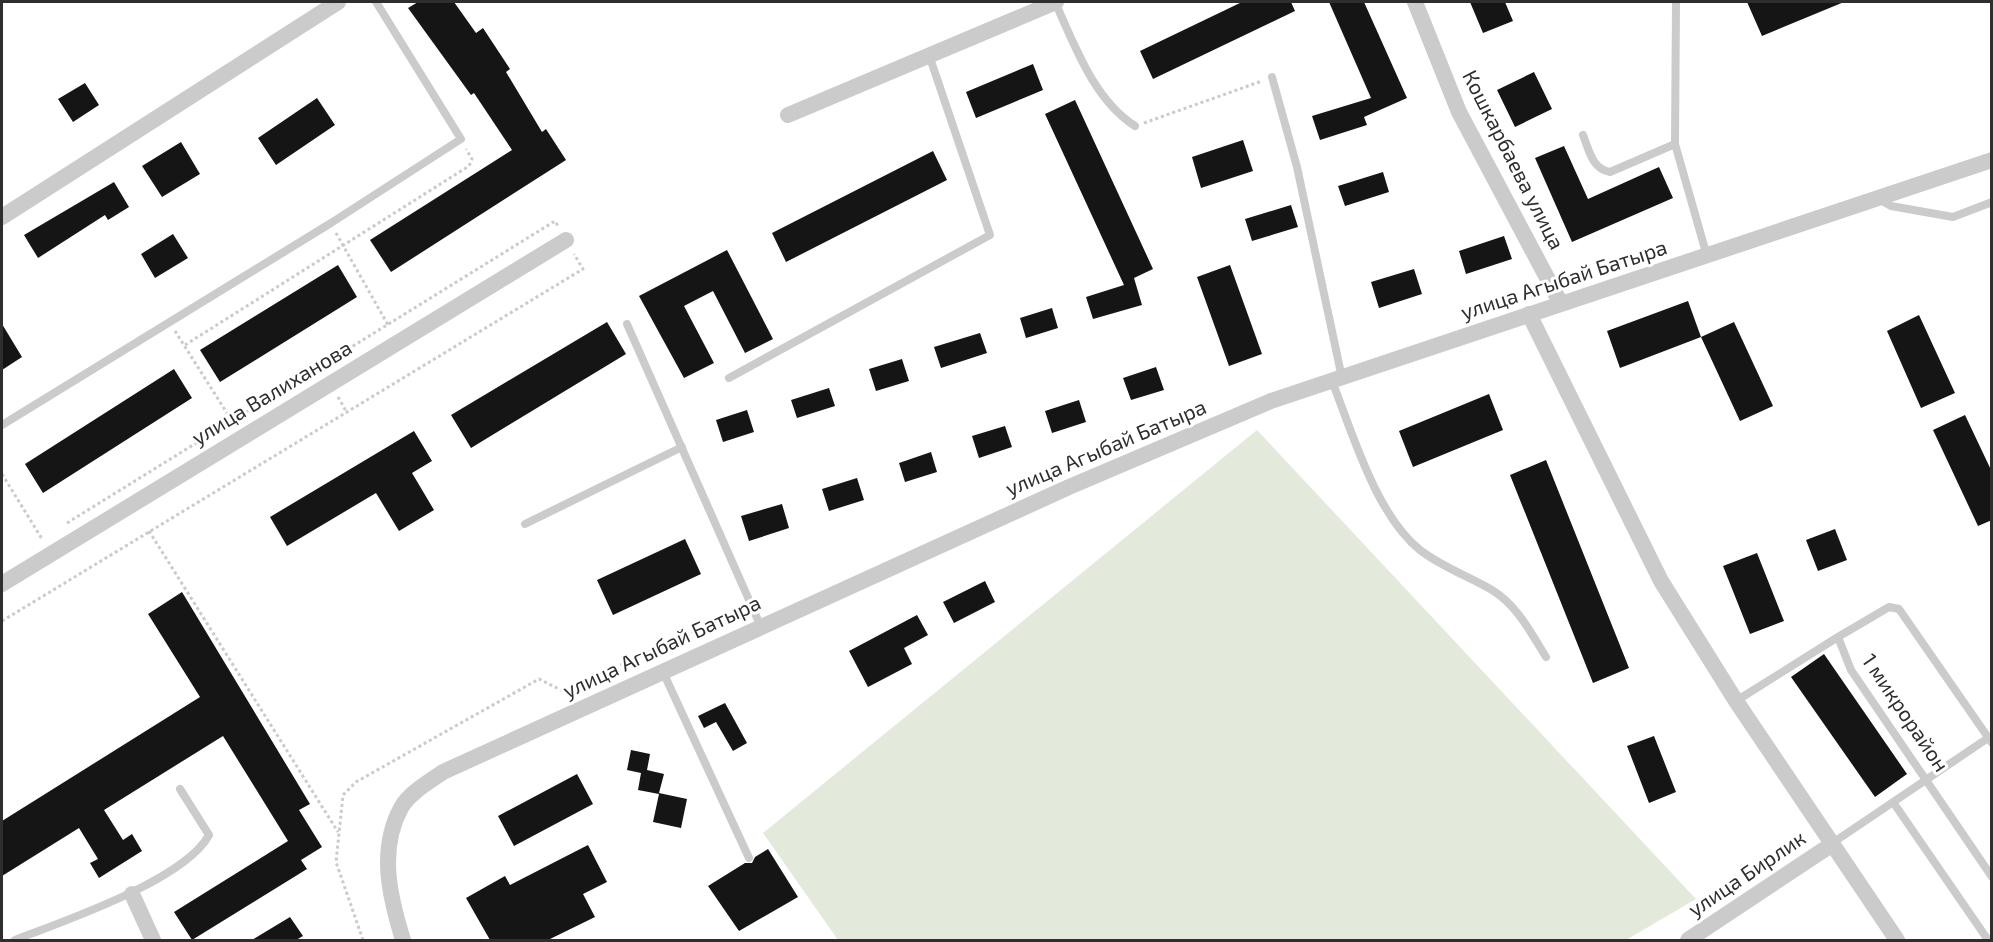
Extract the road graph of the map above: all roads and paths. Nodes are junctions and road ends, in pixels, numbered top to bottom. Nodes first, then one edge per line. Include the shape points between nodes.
1 (338, 2) edge
2 (376, 2) edge
3 (1056, 2) edge
4 (1415, 2) edge
5 (1676, 2) edge
6 (929, 55) junction
7 (1272, 77) joint
8 (788, 115) dead end
9 (1135, 126) joint
10 (1582, 135) dead end
11 (461, 139) junction
12 (1675, 144) junction
13 (1992, 160) edge
14 (1879, 199) junction
15 (1992, 202) edge
16 (2, 217) edge
17 (331, 223) junction
18 (566, 240) junction
19 (343, 244) junction
20 (1707, 256) junction
21 (1561, 304) junction
22 (1529, 314) junction
23 (170, 322) junction
24 (627, 324) dead end
25 (388, 325) junction
26 (184, 345) junction
27 (729, 378) dead end
28 (1337, 379) junction
29 (232, 421) junction
30 (2, 425) edge
31 (682, 447) junction
32 (2, 474) edge
33 (525, 524) dead end
34 (61, 527) dead end
35 (149, 531) junction
36 (52, 533) dead end
37 (2, 584) edge
38 (2, 621) edge
39 (761, 627) junction
40 (1838, 637) junction
41 (1546, 657) dead end
42 (663, 672) junction
43 (1736, 701) junction
44 (1990, 741) edge
45 (1927, 779) junction
46 (180, 789) dead end
47 (1893, 802) junction
48 (339, 833) dead end
49 (1831, 845) junction
50 (749, 858) dead end
51 (1992, 877) edge
52 (132, 894) junction
53 (1989, 939) edge
54 (15, 940) edge
55 (153, 940) edge
56 (403, 940) edge
57 (1688, 940) edge
58 (1897, 940) edge

1 - 16 street
2 - 11 lane
3 - 6 street
3 - 9 lane via 1085,69 1121,117
4 - 21 street, Кошкарбаева улица via 1459,112
5 - 12 lane
6 - 8 street
6 - 27 lane via 990,235
7 - 9 path
7 - 28 lane via 1297,167
10 - 12 lane via 1596,165 1610,172
11 - 17 lane
11 - 19 path via 472,159 469,166
12 - 20 lane
13 - 14 street, улица Агыбай Батыра
14 - 15 lane via 1891,206 1953,217
14 - 20 street, улица Агыбай Батыра
17 - 19 path
17 - 23 lane
18 - 25 path via 555,221
18 - 35 path via 583,269
18 - 37 street, улица Валиханова
19 - 25 path
19 - 26 path
20 - 21 street, улица Агыбай Батыра
21 - 22 street, улица Агыбай Батыра
22 - 28 street, улица Агыбай Батыра
22 - 43 street via 1661,581
23 - 26 path
23 - 30 lane
24 - 31 lane
25 - 29 path
26 - 29 path
28 - 39 street, улица Агыбай Батыра via 1271,401 1069,487
28 - 41 lane via 1372,483 1398,526 1418,549 1493,591 1519,614
29 - 34 path
31 - 33 lane
31 - 39 lane
32 - 36 path via 42,539
35 - 38 path
35 - 48 path
39 - 42 street, улица Агыбай Батыра
40 - 43 lane
40 - 44 lane via 1890,607 1899,609
40 - 45 lane, 1 микрорайон via 1851,670
42 - 50 lane
42 - 56 street, улица Агыбай Батыра via 443,772 401,807 387,853
43 - 49 street
44 - 45 lane
45 - 47 lane
45 - 51 lane, 1 микрорайон
46 - 52 lane via 209,835 201,850
47 - 49 lane
47 - 53 lane
49 - 57 street, улица Бирлик
49 - 58 street
52 - 54 lane
52 - 55 street

